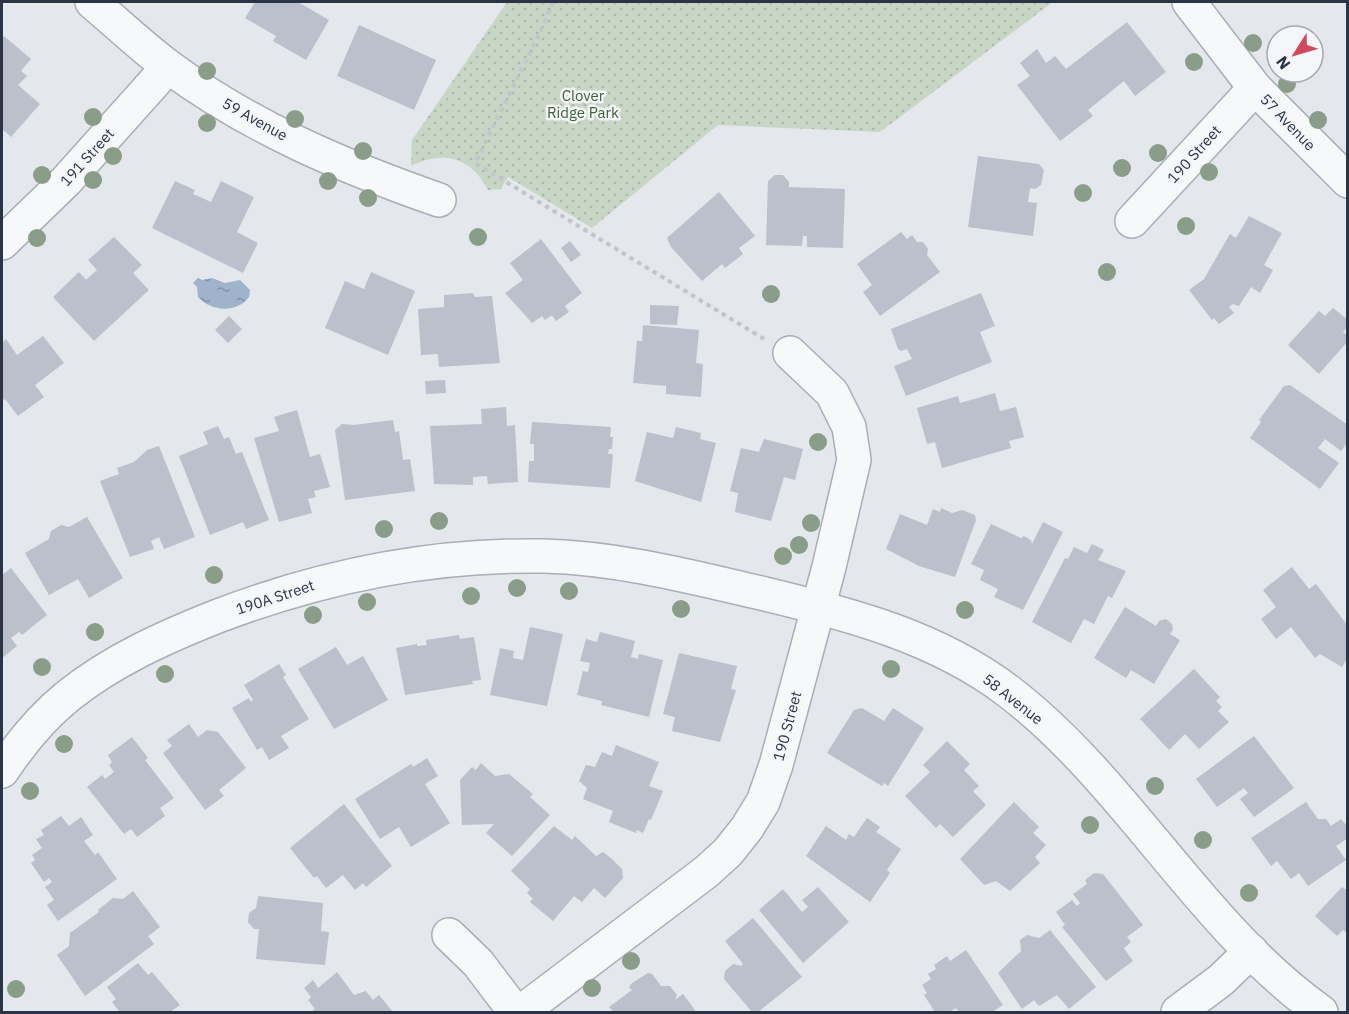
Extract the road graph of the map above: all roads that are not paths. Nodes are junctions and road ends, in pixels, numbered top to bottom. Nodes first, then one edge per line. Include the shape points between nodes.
1 (92, 2) edge
2 (1189, 2) edge
3 (168, 67) junction
4 (1255, 88) junction
5 (1347, 181) edge
6 (439, 200) dead end
7 (1132, 221) dead end
8 (2, 243) edge
9 (790, 353) road end
10 (601, 560) joint
11 (819, 606) junction
12 (2, 771) edge
13 (449, 935) dead end
14 (1251, 951) junction
15 (515, 1012) edge
16 (521, 1012) edge
17 (1178, 1012) edge
18 (1321, 1012) edge

1 - 3 street, 59 Avenue
2 - 4 street, 57 Avenue
3 - 6 street, 59 Avenue via 274,131 340,163
3 - 8 street, 191 Street via 66,182
4 - 5 street, 57 Avenue
4 - 7 street, 190 Street
9 - 11 street, 190 Street via 832,393 849,427 854,460
10 - 11 street, 58 Avenue
10 - 12 street, 190A Street via 546,556 447,559 332,580 256,602 165,637 88,682 54,708
11 - 14 street, 58 Avenue via 916,640 969,665 1008,692 1084,763
11 - 16 street, 190 Street via 776,765 763,802 747,828 706,872
13 - 15 street via 478,963
14 - 17 street via 1221,980
14 - 18 street, 58 Avenue via 1280,981

